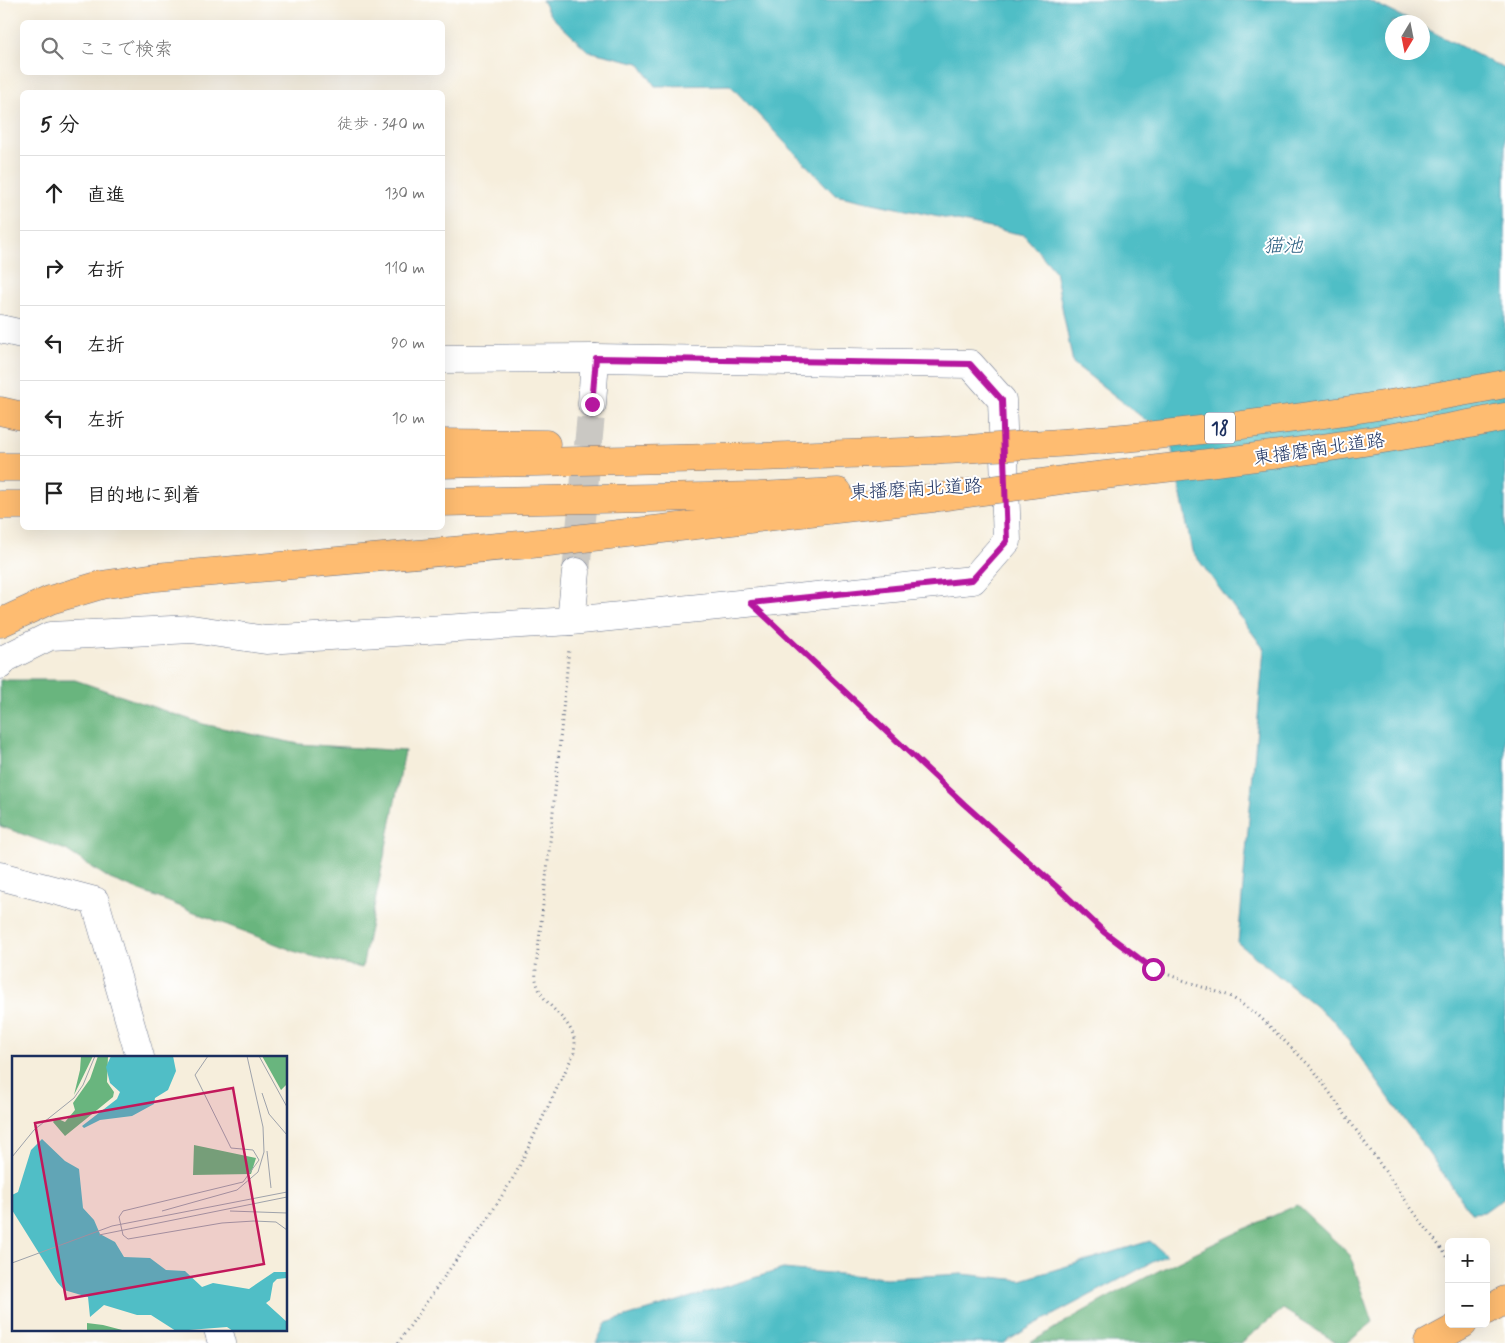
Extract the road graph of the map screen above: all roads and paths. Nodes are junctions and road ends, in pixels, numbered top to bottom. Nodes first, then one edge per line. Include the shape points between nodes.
1 (0, 329) edge
2 (20, 334) edge
3 (596, 358) junction
4 (445, 359) edge
5 (1505, 384) edge
6 (592, 404) tunnel mouth
7 (0, 411) edge
8 (20, 416) edge
9 (1505, 418) edge
10 (445, 443) edge
11 (933, 451) junction
12 (445, 464) edge
13 (0, 467) edge
14 (20, 467) edge
15 (934, 493) junction
16 (445, 502) edge
17 (0, 505) edge
18 (20, 505) edge
19 (576, 572) tunnel mouth
20 (751, 603) junction
21 (571, 621) junction
22 (0, 624) edge
23 (0, 664) edge
24 (0, 876) edge
25 (140, 1056) edge
26 (1445, 1254) edge
27 (1505, 1300) edge
28 (1490, 1309) edge
29 (1456, 1328) edge
30 (218, 1330) edge
31 (222, 1343) edge
32 (398, 1343) edge
33 (1428, 1343) edge

1 - 2 street
3 - 4 street
3 - 6 street
3 - 20 street via 970,364 1002,400 1007,541 972,580
5 - 11 main road, 東播磨南北道路 / 18, bridge via 1339,412 1200,430
7 - 8 main road
9 - 15 main road, 東播磨南北道路 / 18, bridge via 1208,464
10 - 11 main road
11 - 12 main road, 東播磨南北道路
13 - 14 main road
15 - 16 main road, 東播磨南北道路
15 - 22 main road via 531,544 156,577 101,585 50,600
17 - 18 main road
19 - 21 street
20 - 21 street
20 - 26 path via 1104,932 1153,969 1230,996 1259,1016 1313,1068
21 - 23 street via 266,640 192,629 50,636
21 - 32 path via 536,967 537,983 547,1002 572,1030 574,1053 516,1173 487,1220
24 - 25 street via 95,901
27 - 28 main road
29 - 33 main road
30 - 31 street

